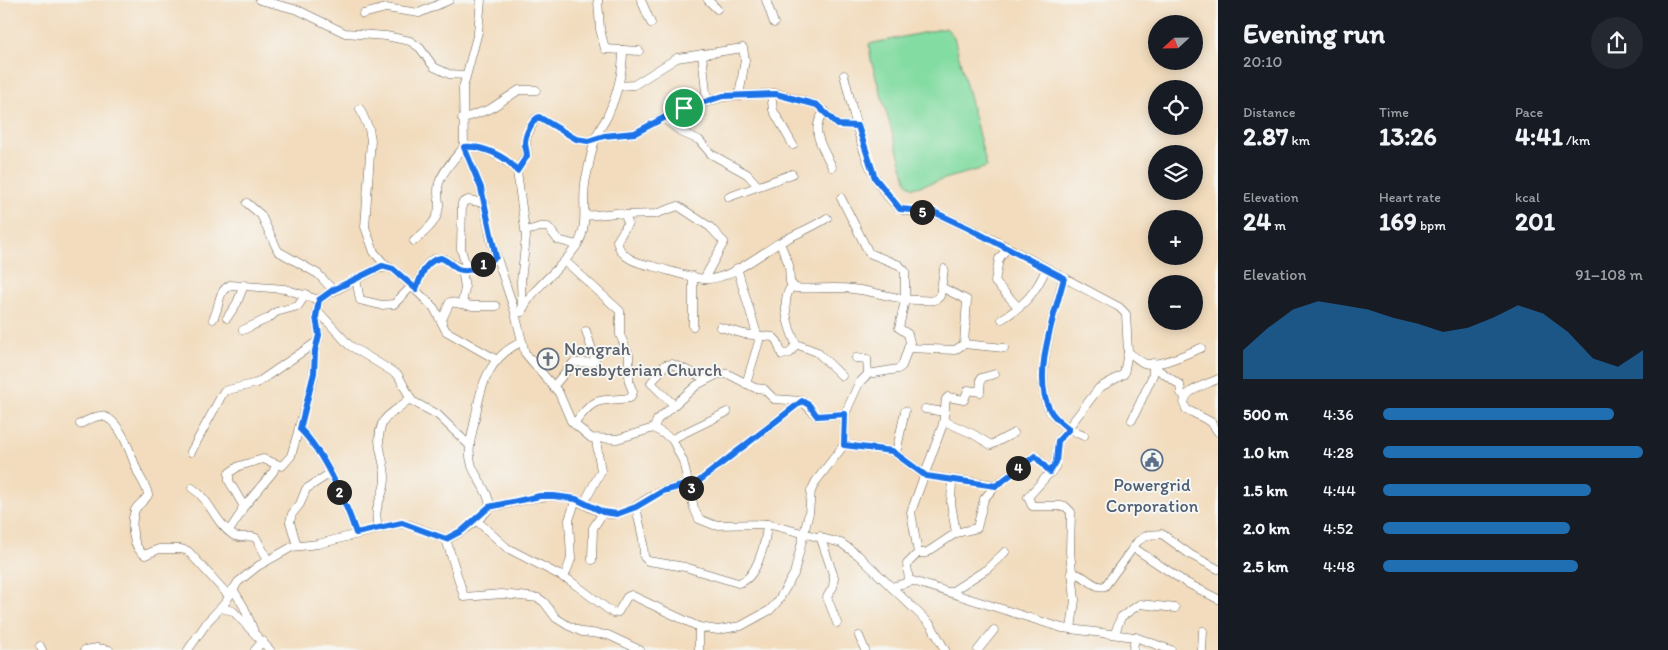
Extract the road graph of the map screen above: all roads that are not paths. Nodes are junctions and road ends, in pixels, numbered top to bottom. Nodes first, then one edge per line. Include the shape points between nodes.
1 (260, 0) edge
2 (449, 0) edge
3 (598, 0) edge
4 (641, 0) edge
5 (708, 0) edge
6 (766, 0) edge
7 (479, 1) edge
8 (717, 9) dead end
9 (363, 14) dead end
10 (651, 23) dead end
11 (774, 23) dead end
12 (623, 50) junction
13 (639, 51) dead end
14 (702, 54) junction
15 (465, 75) junction
16 (844, 75) dead end
17 (619, 86) junction
18 (536, 90) dead end
19 (771, 94) junction
20 (739, 96) junction
21 (707, 102) junction
22 (360, 109) dead end
23 (826, 112) junction
24 (663, 118) junction
25 (462, 119) junction
26 (858, 126) junction
27 (595, 140) junction
28 (793, 145) dead end
29 (464, 147) junction
30 (832, 167) dead end
31 (517, 171) junction
32 (792, 174) dead end
33 (758, 186) junction
34 (730, 198) dead end
35 (841, 198) dead end
36 (247, 203) dead end
37 (484, 203) junction
38 (625, 215) junction
39 (585, 216) junction
40 (827, 218) dead end
41 (526, 231) junction
42 (414, 241) dead end
43 (780, 243) junction
44 (577, 245) junction
45 (1007, 248) junction
46 (496, 257) junction
47 (565, 261) junction
48 (386, 266) junction
49 (737, 268) junction
50 (944, 269) dead end
51 (1046, 269) junction
52 (465, 270) junction
53 (694, 276) junction
54 (1064, 278) junction
55 (704, 279) junction
56 (356, 280) junction
57 (244, 285) junction
58 (792, 286) junction
59 (941, 286) junction
60 (414, 288) junction
61 (333, 290) junction
62 (306, 294) junction
63 (319, 300) junction
64 (905, 300) junction
65 (462, 304) junction
66 (496, 306) dead end
67 (1019, 308) junction
68 (317, 310) junction
69 (522, 312) junction
70 (227, 318) dead end
71 (213, 319) dead end
72 (1002, 319) dead end
73 (441, 322) junction
74 (518, 322) junction
75 (694, 326) dead end
76 (720, 326) dead end
77 (242, 330) dead end
78 (586, 331) dead end
79 (759, 335) junction
80 (318, 341) junction
81 (521, 342) junction
82 (796, 344) junction
83 (964, 344) junction
84 (908, 348) junction
85 (1004, 348) dead end
86 (1201, 348) dead end
87 (1128, 352) junction
88 (856, 358) dead end
89 (497, 360) junction
90 (1153, 365) junction
91 (868, 374) junction
92 (996, 374) dead end
93 (842, 376) dead end
94 (707, 379) junction
95 (1218, 379) edge
96 (746, 384) junction
97 (553, 387) junction
98 (1185, 396) junction
99 (410, 398) junction
100 (802, 401) junction
101 (674, 405) junction
102 (926, 409) dead end
103 (905, 411) dead end
104 (727, 412) dead end
105 (945, 412) junction
106 (845, 414) junction
107 (1132, 420) dead end
108 (944, 421) junction
109 (80, 424) dead end
110 (574, 424) junction
111 (654, 428) junction
112 (300, 429) junction
113 (1069, 429) junction
114 (1218, 432) edge
115 (1014, 433) dead end
116 (1084, 436) dead end
117 (672, 439) junction
118 (596, 440) junction
119 (844, 445) junction
120 (470, 446) junction
121 (191, 452) dead end
122 (896, 453) junction
123 (276, 465) junction
124 (1050, 472) junction
125 (329, 474) junction
126 (926, 476) junction
127 (952, 480) junction
128 (690, 486) junction
129 (996, 486) junction
130 (192, 488) dead end
131 (576, 499) junction
132 (584, 503) junction
133 (489, 507) junction
134 (636, 507) junction
135 (242, 510) junction
136 (603, 512) junction
137 (476, 520) junction
138 (767, 524) junction
139 (378, 527) junction
140 (229, 531) junction
141 (804, 532) junction
142 (356, 533) junction
143 (956, 533) junction
144 (820, 536) junction
145 (446, 539) junction
146 (296, 546) junction
147 (1134, 548) junction
148 (1005, 552) dead end
149 (918, 553) junction
150 (268, 560) junction
151 (592, 560) dead end
152 (1218, 569) edge
153 (1071, 573) junction
154 (564, 578) junction
155 (909, 581) junction
156 (891, 587) junction
157 (231, 592) junction
158 (951, 592) junction
159 (1218, 599) edge
160 (221, 608) junction
161 (1175, 608) dead end
162 (837, 623) dead end
163 (699, 627) junction
164 (1072, 629) junction
165 (994, 630) dead end
166 (254, 631) junction
167 (1204, 631) dead end
168 (1115, 633) junction
169 (859, 636) dead end
170 (1135, 637) junction
171 (263, 641) junction
172 (85, 650) edge
173 (109, 650) edge
174 (188, 650) edge
175 (255, 650) edge
176 (270, 650) edge
177 (640, 650) edge
178 (699, 650) edge
179 (865, 650) edge
180 (945, 650) edge
181 (978, 650) edge
182 (1133, 650) edge
183 (1171, 650) edge
184 (1202, 650) edge

1 - 15 street via 298,10 345,33 410,41 420,48 434,67 449,74
2 - 9 street via 419,12 386,8
3 - 12 street via 605,48
4 - 10 street
5 - 8 street
6 - 11 street
7 - 15 street via 478,32
12 - 13 street
12 - 17 street
14 - 17 street via 677,58 634,85
14 - 20 street via 737,48 745,50
14 - 21 street
15 - 25 street
16 - 26 street
17 - 27 street
18 - 25 street via 519,90 490,109
19 - 20 street
19 - 23 street via 810,102
19 - 28 street via 774,110
20 - 21 street via 723,96
21 - 24 street
22 - 48 street via 371,140 365,227 374,252
23 - 26 street via 838,125
23 - 30 street via 818,120 816,128
24 - 27 street via 635,133
24 - 33 street via 699,140 711,154 747,174
25 - 29 street
26 - 45 street via 875,178 896,206 905,210 934,212
27 - 31 street via 576,139 546,119 536,117 525,144 527,156
27 - 39 street via 583,194
29 - 31 street via 474,146 489,151
29 - 37 street
29 - 42 street via 441,178 436,216 430,227
31 - 41 street
32 - 33 street
33 - 34 street
35 - 64 street via 869,253 899,265 905,271
36 - 61 street via 261,215 278,251 318,274
37 - 46 street
37 - 52 street via 468,200 462,203 461,250
38 - 39 street
38 - 53 street via 628,223 617,243 626,255 636,262
38 - 55 street via 655,214 678,206 710,227 724,242
39 - 44 street
40 - 43 street
41 - 44 street via 548,227 558,240
41 - 69 street via 521,281
43 - 49 street
43 - 58 street via 789,265
44 - 47 street
45 - 51 street
45 - 67 street via 999,259 995,282
46 - 52 street
46 - 74 street
47 - 69 street via 535,291
47 - 110 street via 620,311 620,335 628,354 629,382 633,392 630,398 600,399 592,403
48 - 56 street
48 - 60 street
49 - 55 street
49 - 79 street
50 - 59 street
51 - 54 street
51 - 67 street via 1037,289
52 - 60 street via 444,259 434,260 425,267
52 - 65 street
53 - 55 street
53 - 75 street
54 - 87 street via 1124,311
54 - 113 street via 1043,375 1046,402
56 - 60 street via 360,300 381,305 394,304
56 - 61 street
57 - 62 street
57 - 70 street
57 - 71 street via 230,285 222,291
58 - 64 street via 813,290 834,286
58 - 82 street via 787,293 787,312
59 - 64 street via 938,299
59 - 83 street via 967,300
60 - 73 street via 434,308
61 - 63 street
62 - 63 street
62 - 77 street via 298,306 276,312
63 - 68 street
64 - 84 street via 899,328 909,336
65 - 66 street
65 - 73 street via 448,303
67 - 72 street
68 - 80 street
68 - 99 street via 348,344 398,375
69 - 74 street
73 - 89 street via 449,333
74 - 81 street
76 - 79 street
78 - 97 street via 595,359 574,363
79 - 82 street via 776,338 782,355 790,353
79 - 96 street via 759,346
80 - 112 street via 313,380
80 - 121 street via 257,383 224,391
81 - 89 street
81 - 97 street via 529,359
82 - 93 street via 817,352
83 - 84 street via 955,350
83 - 85 street
84 - 91 street via 902,366
86 - 90 street
87 - 90 street
87 - 113 street via 1124,374 1099,388
88 - 91 street via 867,359
89 - 120 street via 479,390
90 - 98 street via 1180,385
90 - 107 street via 1153,375
91 - 106 street via 859,383
92 - 105 street via 981,378 980,392 968,390 964,400 947,398
94 - 96 street via 725,374
94 - 101 street
94 - 101 street via 665,364 651,383
95 - 98 street
96 - 100 street via 766,390 774,398
97 - 110 street
98 - 114 street via 1186,409 1211,422
99 - 120 street via 438,415
99 - 139 street via 385,420 379,432 385,478 375,512
100 - 106 street via 817,416
100 - 128 street
101 - 111 street via 657,420
102 - 105 street
103 - 122 street
104 - 117 street
105 - 108 street
106 - 119 street
108 - 115 street via 991,445
108 - 126 street
109 - 157 street via 103,416 115,424 130,448 148,495 134,512 134,539 139,551 145,555 159,549 188,551
110 - 118 street
111 - 117 street
111 - 118 street via 617,439
112 - 123 street via 287,463
112 - 125 street via 313,442
113 - 116 street
113 - 124 street via 1058,441 1056,462
117 - 128 street
118 - 132 street via 601,470
119 - 122 street via 880,448
119 - 141 street via 813,486
120 - 133 street via 472,465 488,497
122 - 126 street
123 - 135 street
123 - 135 street via 263,459 251,461 229,473 228,478 242,502
124 - 129 street via 1035,456
124 - 153 street via 1032,491 1029,501 1036,507 1064,506 1070,509
125 - 142 street
125 - 146 street via 306,489 292,514 290,522
126 - 127 street
126 - 149 street via 911,512
127 - 129 street
127 - 143 street via 950,502
128 - 134 street via 663,491
128 - 138 street via 696,515 704,523
129 - 143 street via 982,502 977,528
130 - 140 street via 200,493
131 - 132 street
131 - 133 street via 540,496
131 - 154 street via 569,520 571,559
132 - 136 street
133 - 137 street
134 - 136 street via 617,514
134 - 138 street via 644,557 648,561 685,567 738,583 748,578 761,556
135 - 140 street
136 - 151 street via 593,528
137 - 145 street
137 - 154 street via 517,555
138 - 141 street
139 - 142 street
139 - 145 street via 402,523
140 - 150 street via 239,537 256,538
141 - 144 street
141 - 163 street via 794,574 770,610 734,628
142 - 146 street via 318,544
143 - 149 street via 926,553
144 - 156 street via 850,548
144 - 162 street via 833,571 834,582 827,597
145 - 177 street via 464,597 502,594 538,598 566,625 582,632 608,635
146 - 150 street
147 - 152 street via 1148,535 1162,534
147 - 153 street via 1105,586 1096,586 1083,575
147 - 159 street via 1185,582
148 - 158 street via 987,569
149 - 155 street via 907,564
150 - 157 street via 247,573
153 - 164 street via 1075,600
154 - 163 street via 613,613 618,612 631,596
155 - 156 street
155 - 158 street
156 - 180 street via 931,625
157 - 160 street
157 - 166 street via 244,607
158 - 164 street
160 - 166 street via 233,611
160 - 174 street
161 - 168 street via 1140,604 1121,617
163 - 178 street
164 - 168 street
165 - 181 street
166 - 171 street
167 - 184 street
168 - 170 street
169 - 179 street
170 - 182 street
170 - 183 street
171 - 175 street
171 - 176 street
172 - 173 street

